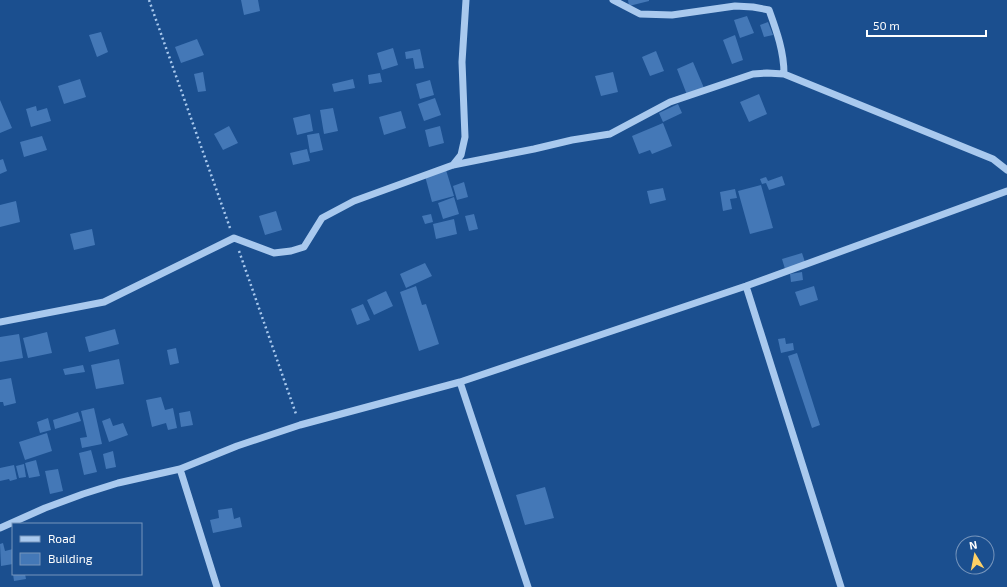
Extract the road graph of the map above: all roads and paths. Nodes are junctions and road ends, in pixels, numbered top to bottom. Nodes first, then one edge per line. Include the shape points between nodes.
1 (149, 0) edge
2 (466, 0) edge
3 (612, 0) edge
4 (784, 74) junction
5 (454, 165) junction
6 (1007, 170) edge
7 (1007, 191) edge
8 (234, 238) junction
9 (746, 286) junction
10 (0, 322) edge
11 (460, 382) junction
12 (300, 425) junction
13 (180, 469) junction
14 (0, 528) edge
15 (217, 587) edge
16 (528, 587) edge
17 (841, 587) edge

1 - 8 path
2 - 5 street via 462,62 465,137 461,155
3 - 4 street via 640,14 672,15 735,6 769,10 784,60
4 - 5 street via 752,74 670,102 610,134
4 - 6 street via 993,159
5 - 8 street via 338,208 322,218 304,247 274,253
7 - 9 street
8 - 10 street via 104,302
8 - 12 path
9 - 11 street
9 - 17 street
11 - 12 street
11 - 16 street
12 - 13 street
13 - 14 street via 83,494
13 - 15 street

